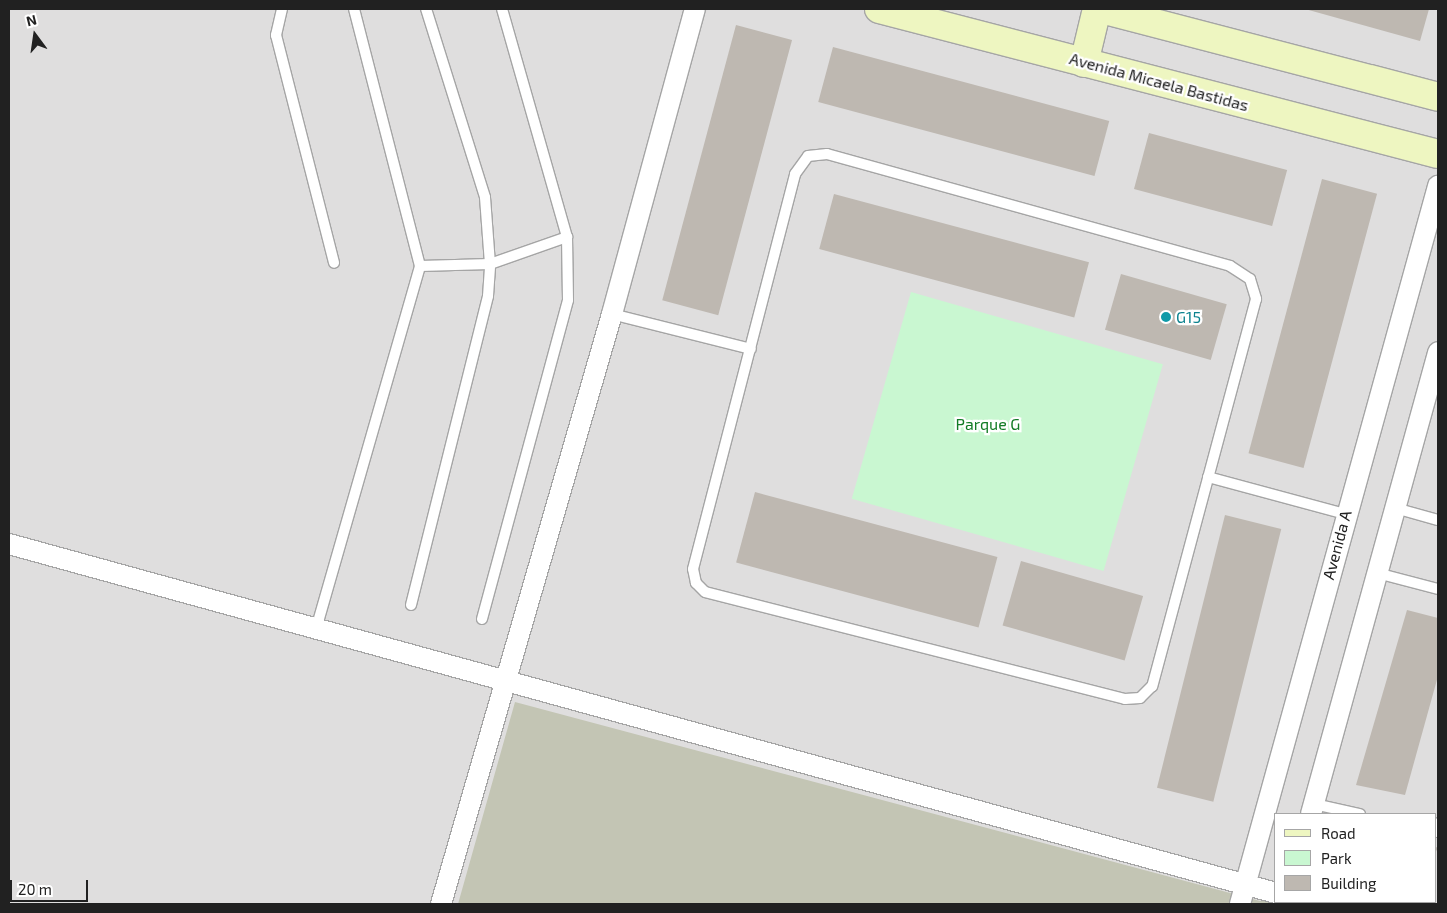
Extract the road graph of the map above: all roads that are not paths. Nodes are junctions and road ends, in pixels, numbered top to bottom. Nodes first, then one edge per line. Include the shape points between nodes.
1 (282, 9) edge
2 (354, 9) edge
3 (426, 9) edge
4 (502, 9) edge
5 (695, 9) edge
6 (879, 9) edge
7 (1099, 9) edge
8 (1084, 63) junction
9 (1438, 97) edge
10 (1438, 154) edge
11 (1438, 186) edge
12 (567, 237) junction
13 (334, 262) dead end
14 (490, 264) junction
15 (420, 266) junction
16 (612, 314) junction
17 (751, 349) junction
18 (1438, 352) edge
19 (1208, 477) junction
20 (1395, 508) junction
21 (1345, 514) junction
22 (1438, 520) edge
23 (9, 544) edge
24 (1377, 573) junction
25 (1438, 589) edge
26 (411, 605) dead end
27 (482, 618) dead end
28 (316, 629) junction
29 (504, 680) junction
30 (1313, 809) edge
31 (1351, 813) edge
32 (1438, 823) edge
33 (1437, 832) edge
34 (1246, 884) junction
35 (1274, 892) edge
36 (441, 904) edge
37 (1240, 904) edge

1 - 13 lane via 276,35
2 - 15 lane
3 - 14 lane via 485,196
4 - 12 lane
5 - 16 street
6 - 8 main road, Avenida Micaela Bastidas
7 - 8 main road
7 - 9 main road
8 - 10 main road, Avenida Micaela Bastidas
11 - 21 street, Avenida A
12 - 14 lane
12 - 27 lane via 568,300
14 - 15 lane
14 - 26 lane via 488,296
15 - 28 lane
16 - 17 lane
16 - 29 street
17 - 19 lane via 795,174 808,156 827,154 1230,266 1250,279 1256,299
17 - 19 lane via 693,570 696,584 706,592 1125,699 1140,698 1152,686
18 - 20 street
19 - 21 lane
20 - 22 lane
20 - 24 street
21 - 34 street, Avenida A
23 - 28 street
24 - 25 lane
24 - 30 street
28 - 29 street
29 - 34 street
29 - 36 street
30 - 31 lane
32 - 33 lane
34 - 35 street
34 - 37 street, Avenida A

